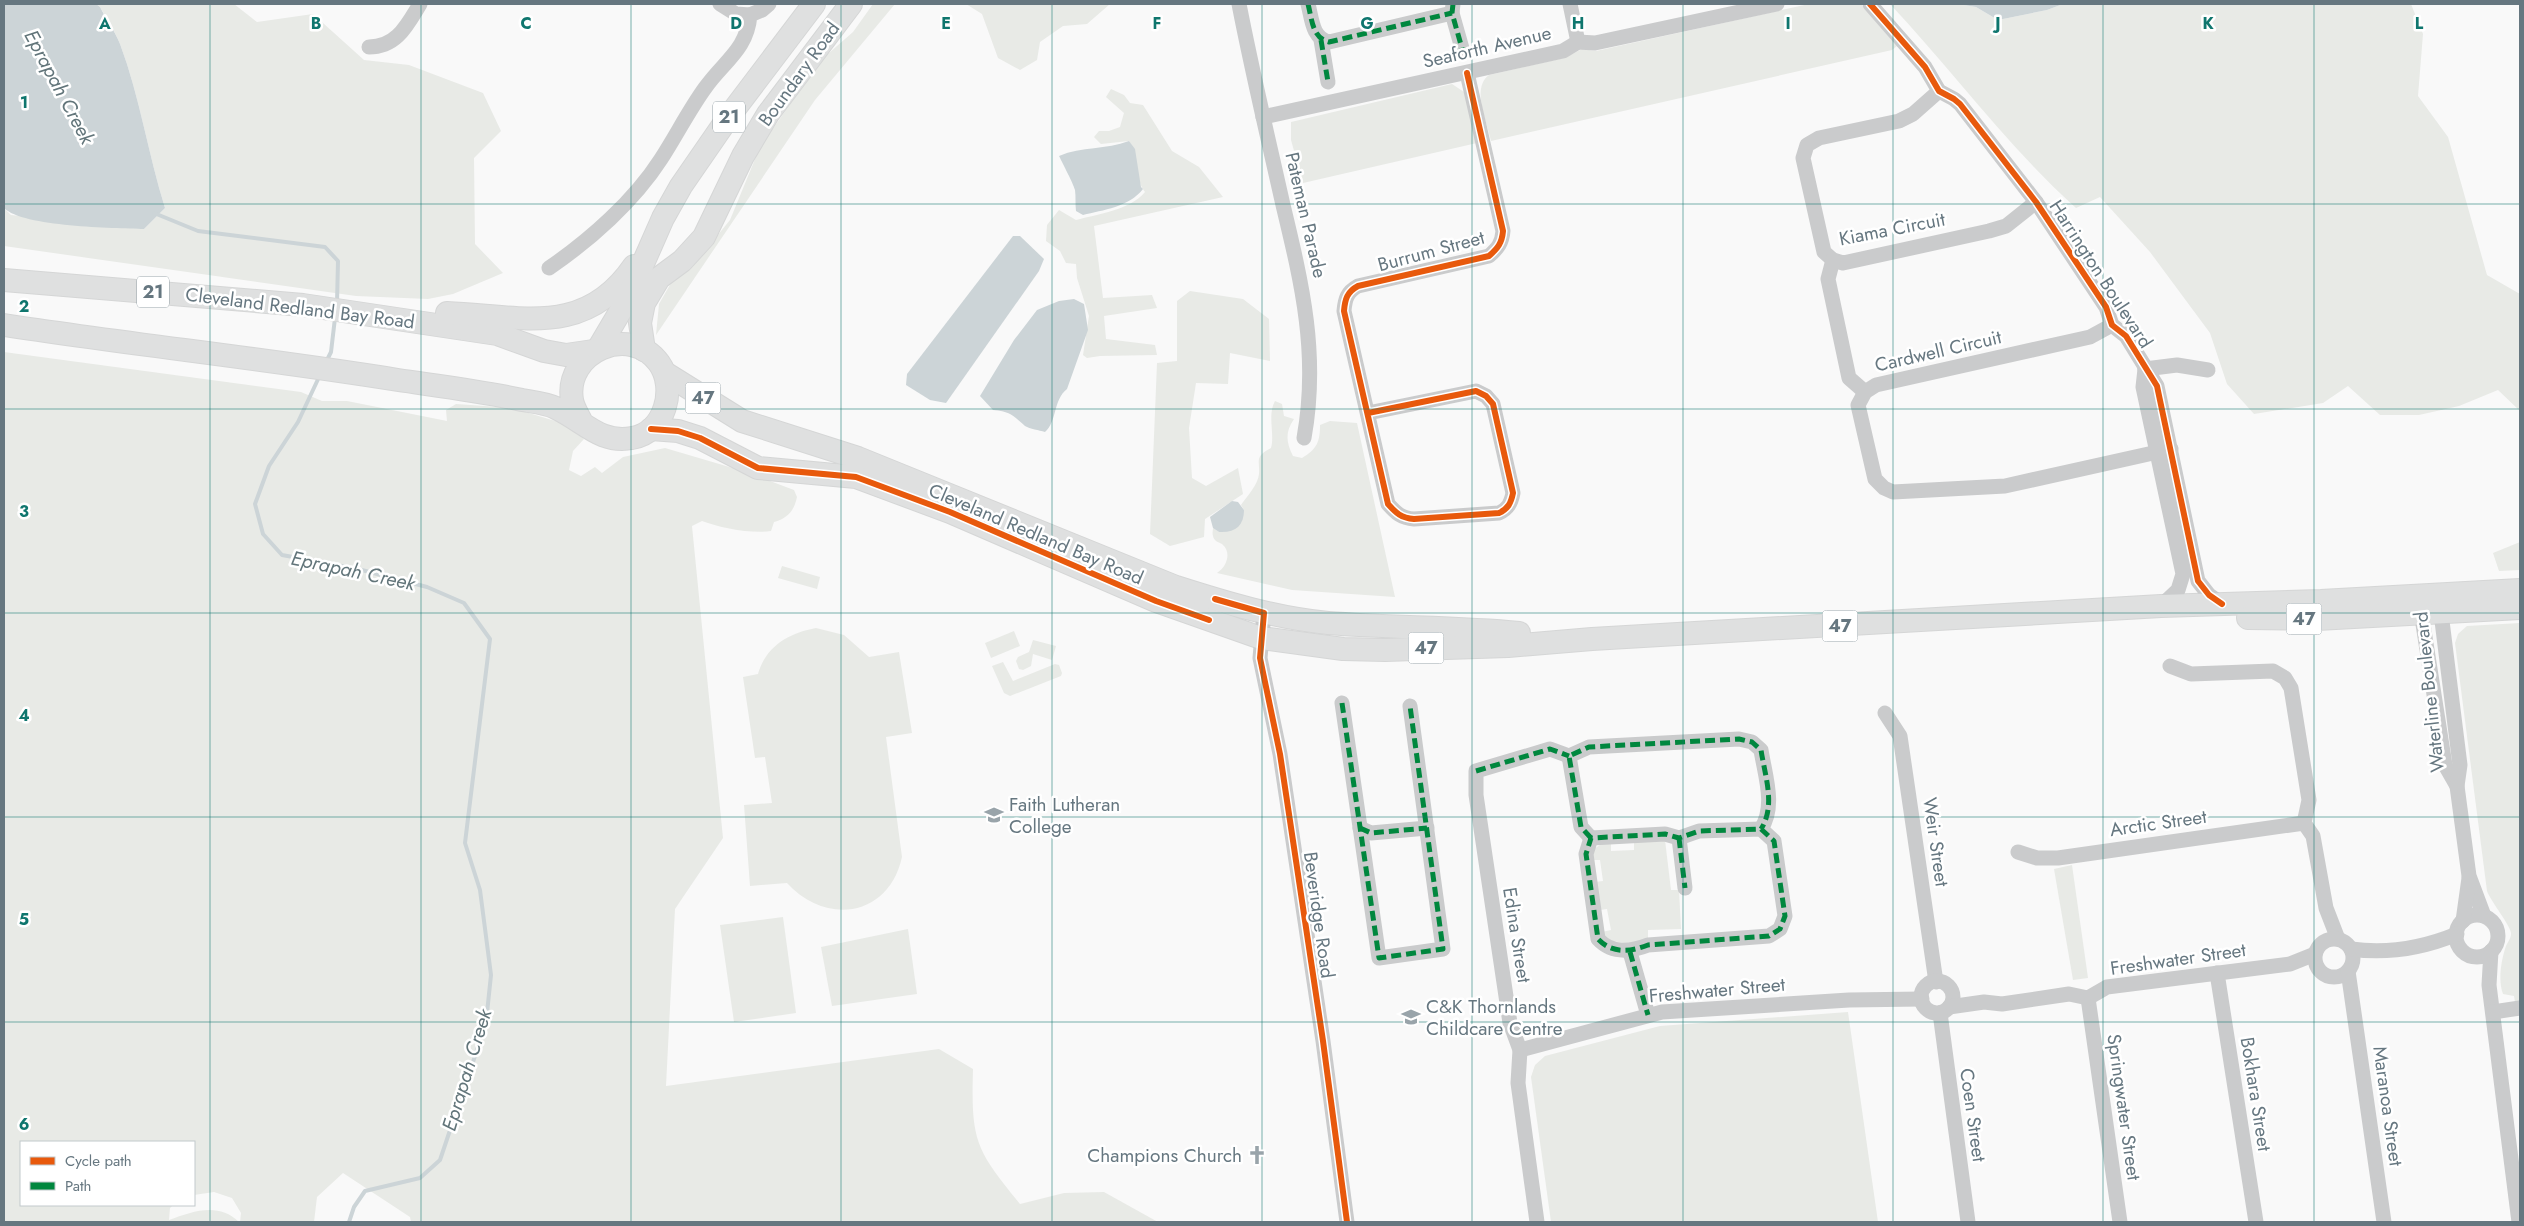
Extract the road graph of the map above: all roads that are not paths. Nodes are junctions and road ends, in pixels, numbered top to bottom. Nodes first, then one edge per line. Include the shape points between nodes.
1 (420, 4) edge
2 (720, 4) edge
3 (769, 4) edge
4 (814, 4) edge
5 (851, 4) edge
6 (1239, 4) edge
7 (1308, 4) edge
8 (1570, 4) edge
9 (1777, 4) edge
10 (1870, 4) edge
11 (1453, 8) edge
12 (750, 15) junction
13 (1321, 40) junction
14 (1578, 42) junction
15 (369, 47) dead end
16 (1463, 52) dead end
17 (1467, 73) junction
18 (1328, 82) dead end
19 (1939, 91) junction
20 (1263, 117) junction
21 (2036, 202) junction
22 (654, 236) junction
23 (1833, 260) junction
24 (549, 268) dead end
25 (4, 280) edge
26 (470, 322) junction
27 (4, 325) edge
28 (2112, 325) junction
29 (595, 350) junction
30 (644, 350) junction
31 (2145, 369) junction
32 (2208, 370) dead end
33 (665, 373) junction
34 (1865, 392) junction
35 (1368, 413) junction
36 (581, 421) junction
37 (651, 429) junction
38 (1304, 438) dead end
39 (2164, 451) junction
40 (2520, 590) edge
41 (2222, 604) junction
42 (2430, 604) junction
43 (2161, 606) junction
44 (2520, 608) edge
45 (2087, 611) junction
46 (1264, 613) junction
47 (1261, 638) junction
48 (1592, 639) junction
49 (2170, 666) dead end
50 (1342, 703) dead end
51 (1410, 706) dead end
52 (1885, 713) dead end
53 (1569, 756) junction
54 (2304, 823) junction
55 (1360, 828) junction
56 (1426, 828) junction
57 (1761, 829) junction
58 (1591, 838) junction
59 (1679, 838) junction
60 (2018, 852) dead end
61 (2469, 876) junction
62 (1685, 888) dead end
63 (2484, 916) junction
64 (2460, 935) junction
65 (2326, 945) junction
66 (2351, 949) junction
67 (2491, 951) junction
68 (1630, 952) junction
69 (2376, 952) junction
70 (2475, 956) junction
71 (2290, 964) junction
72 (2339, 971) junction
73 (2217, 973) junction
74 (1943, 985) junction
75 (2489, 985) junction
76 (1922, 998) junction
77 (2088, 998) junction
78 (1984, 1002) junction
79 (2520, 1008) edge
80 (1945, 1010) junction
81 (2492, 1012) junction
82 (1648, 1015) junction
83 (1520, 1050) junction
84 (2515, 1146) edge
85 (1347, 1222) edge
86 (1537, 1222) edge
87 (1968, 1222) edge
88 (2120, 1222) edge
89 (2256, 1222) edge
90 (2384, 1222) edge
91 (2519, 1222) edge

1 - 15 street via 404,30 391,42
2 - 12 street via 736,14
3 - 12 street
4 - 22 highway, Boundary Road / 21 via 690,172
5 - 30 highway, Boundary Road / 21 via 768,114 743,156 704,237 682,262 659,278 644,303 640,323
6 - 20 street, Pateman Parade
7 - 13 street via 1316,36
8 - 14 street
9 - 14 street, Seaforth Avenue via 1595,43
10 - 19 street, Harrington Boulevard via 1925,66
11 - 13 street via 1329,42
11 - 16 street
12 - 24 street via 742,45 707,85 652,171 593,235
13 - 18 street
14 - 17 street, Seaforth Avenue via 1563,51
17 - 20 street, Seaforth Avenue
17 - 35 street, Burrum Street via 1503,232 1502,240 1498,249 1489,256 1350,290 1344,301 1344,311
19 - 21 street, Harrington Boulevard via 1960,104
19 - 23 street, Kiama Circuit via 1913,114 1899,121 1819,138 1807,145 1803,158 1809,186 1824,252
20 - 38 street, Pateman Parade via 1309,330 1310,398
21 - 23 street, Kiama Circuit via 2006,226 1843,263
21 - 28 street, Harrington Boulevard via 2106,307
22 - 26 highway, 21 via 625,280 605,298 584,310 563,317
22 - 29 highway, Boundary Road / 21 via 626,300
23 - 34 street via 1828,279 1849,378
25 - 26 highway, Cleveland Redland Bay Road / 21
26 - 29 highway, 21 via 544,351 566,355
27 - 36 highway, Cleveland Redland Bay Road via 477,392 553,406
28 - 31 street, Harrington Boulevard via 2126,336
28 - 34 street, Cardwell Circuit via 2090,336 1876,385
29 - 30 highway via 609,344 626,344
29 - 36 highway, 21 via 581,363 573,381 572,401
30 - 33 highway, Cleveland Redland Bay Road
31 - 32 street via 2177,365
31 - 39 street, Harrington Boulevard via 2143,387
33 - 37 highway via 668,391 664,412
33 - 46 highway, Cleveland Redland Bay Road / 47 via 742,421 858,458 1176,587
34 - 39 street, Cardwell Circuit via 1858,405 1875,479 1893,492 2005,486
35 - 35 street, Burrum Street via 1388,504 1395,513 1404,518 1499,513 1511,502 1513,492 1493,404 1486,396 1476,391
36 - 37 highway, Cleveland Redland Bay Road via 599,436 615,440 635,438
37 - 47 highway, Cleveland Redland Bay Road / 47 via 678,431 700,438 758,468 856,477 950,512 1156,601
39 - 41 street, Harrington Boulevard via 2198,581
39 - 43 street, Harrington Boulevard via 2183,574 2178,590
40 - 42 highway, Cleveland Redland Bay Road / 47
41 - 42 highway, Cleveland Redland Bay Road / 47 via 2321,601
41 - 43 highway, Cleveland Redland Bay Road / 47
42 - 44 highway, Cleveland Redland Bay Road / 47
42 - 45 highway, Cleveland Redland Bay Road / 47 via 2317,619 2157,617
42 - 61 street, Waterline Boulevard via 2460,765 2457,786
43 - 45 highway, Cleveland Redland Bay Road / 47
45 - 48 highway, Cleveland Redland Bay Road / 47
46 - 47 street, Beveridge Road
46 - 48 highway, Cleveland Redland Bay Road / 47 via 1327,623
47 - 48 highway, Cleveland Redland Bay Road / 47 via 1343,649 1385,650 1508,646
47 - 85 street, Beveridge Road via 1260,658 1280,754
49 - 54 street via 2191,674 2273,671 2285,678 2291,688 2309,800
50 - 55 street
51 - 56 street
52 - 74 street, Weir Street via 1900,736
53 - 57 street via 1589,747 1739,739 1752,742 1761,750 1770,806 1768,819
53 - 58 street via 1581,827
53 - 83 street, Edina Street via 1550,749 1476,771 1476,795 1510,1023
54 - 60 street, Arctic Street via 2058,858 2037,858
54 - 65 street via 2313,836 2326,908
55 - 56 street via 1371,833
55 - 56 street via 1379,958 1443,948
57 - 59 street via 1699,831
57 - 68 street via 1774,841 1785,916 1780,929 1769,936 1648,945
58 - 59 street via 1666,834
58 - 68 street via 1586,854 1598,939 1605,947
59 - 62 street
61 - 63 street, Waterline Boulevard
61 - 64 street, Waterline Boulevard
63 - 64 street via 2472,915
63 - 67 street via 2494,923 2498,935
64 - 69 street via 2433,944
64 - 70 street
65 - 66 street
65 - 71 street, Freshwater Street
65 - 72 street via 2315,962
66 - 69 street
66 - 72 street
67 - 70 street
67 - 75 street
68 - 82 street
69 - 72 street
70 - 75 street
71 - 72 street, Freshwater Street
71 - 73 street, Freshwater Street
72 - 90 street, Maranoa Street via 2353,996
73 - 77 street, Freshwater Street via 2107,987
73 - 89 street, Bokhara Street
74 - 76 street via 1927,985
74 - 78 street
74 - 80 street via 1953,998
75 - 81 street
76 - 80 street via 1930,1011
76 - 82 street, Freshwater Street
77 - 78 street via 2069,994 2002,1004
77 - 88 street, Springwater Street
78 - 80 street
79 - 81 street
80 - 87 street, Coen Street
81 - 84 street
82 - 83 street, Freshwater Street
83 - 86 street, Edina Street via 1518,1083
84 - 91 street

